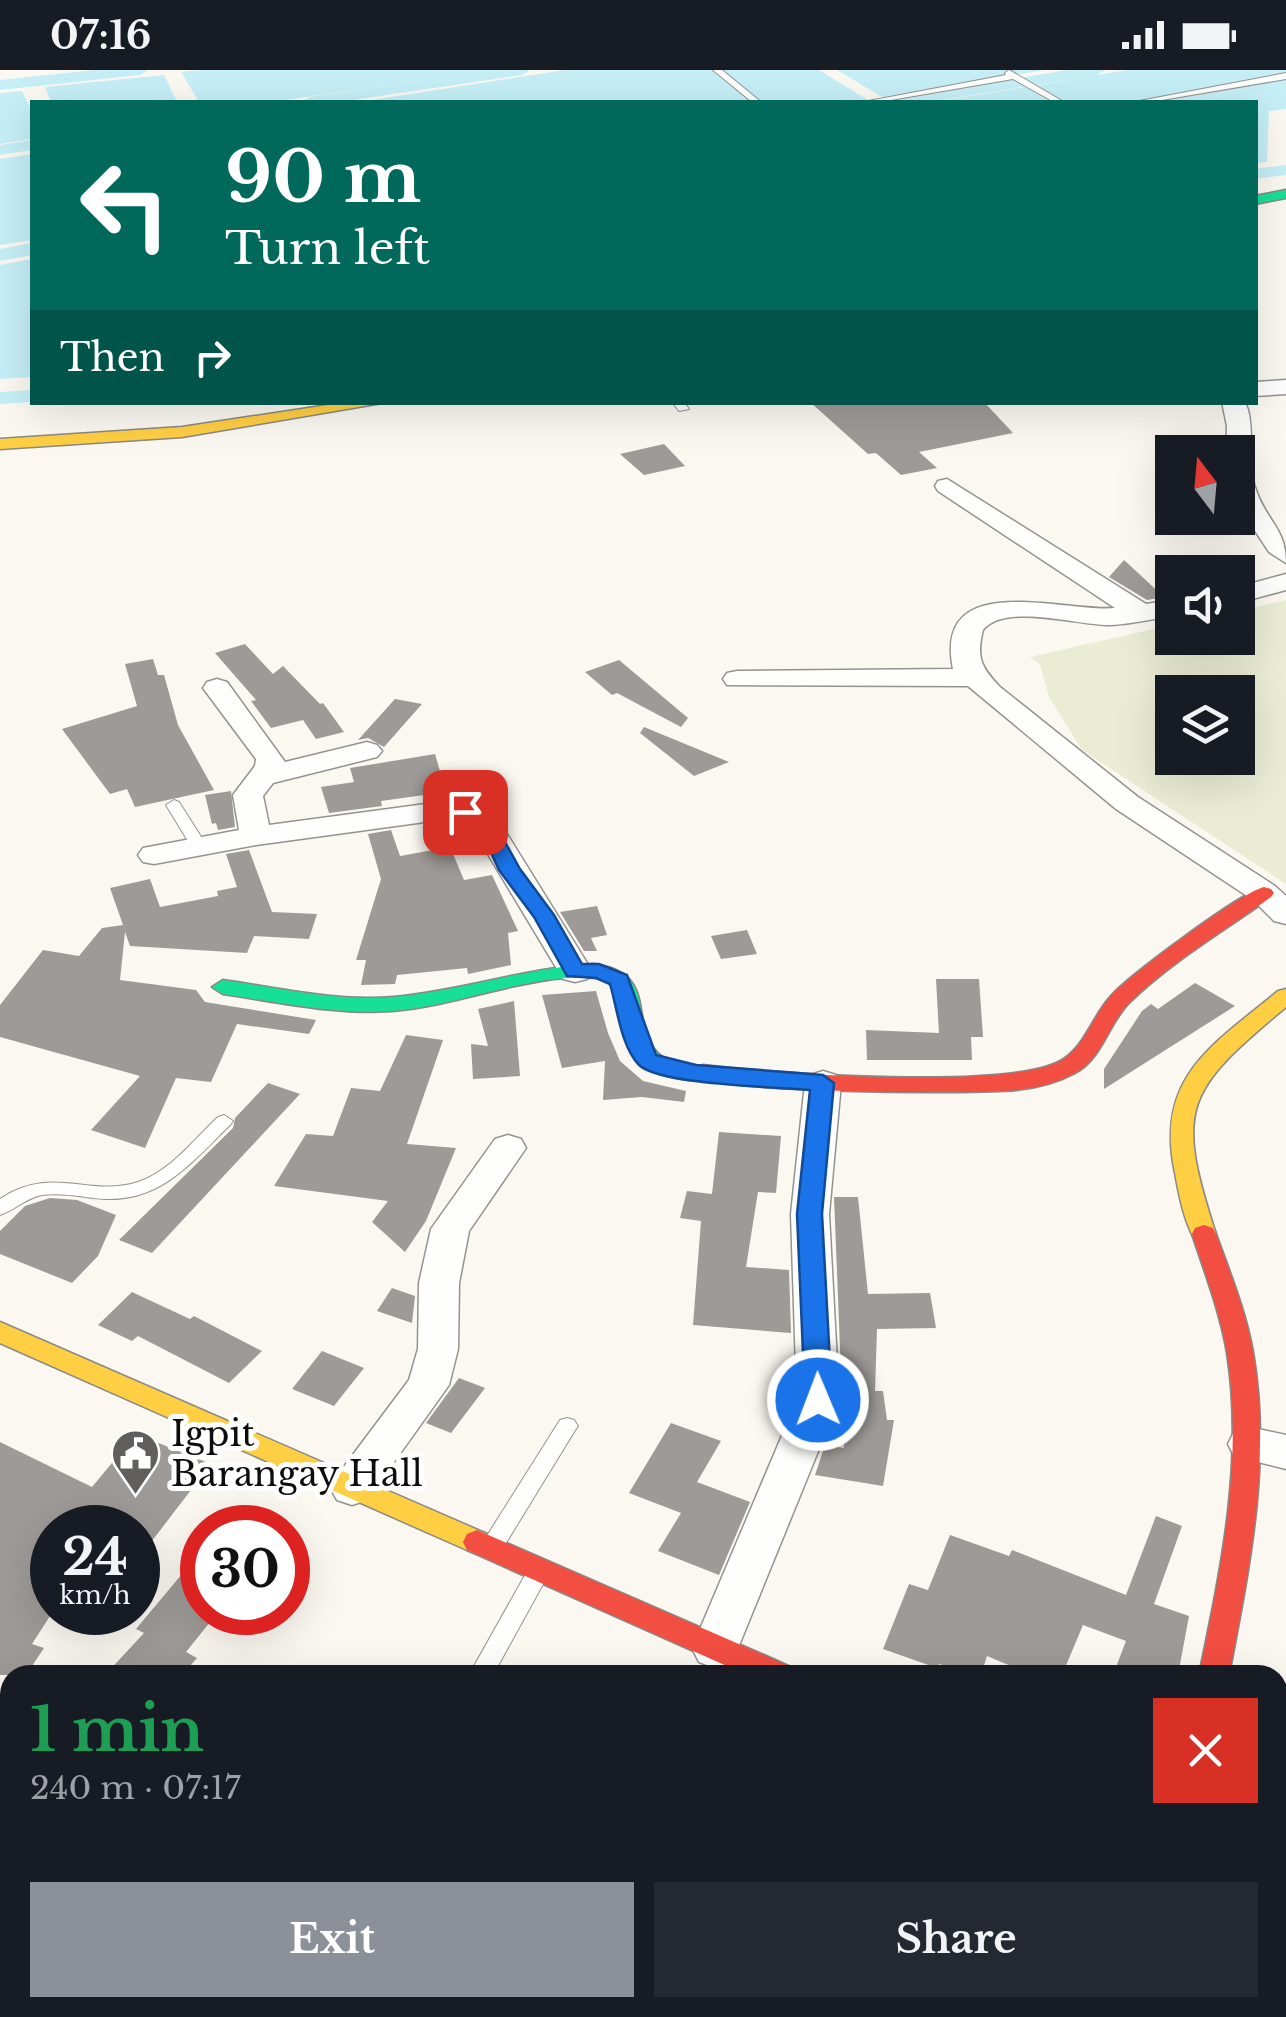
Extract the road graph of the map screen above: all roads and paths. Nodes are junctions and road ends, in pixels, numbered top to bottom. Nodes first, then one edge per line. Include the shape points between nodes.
1 (716, 70) edge
2 (1004, 70) edge
3 (1016, 76) junction
4 (1286, 76) edge
5 (754, 100) edge
6 (878, 100) edge
7 (1057, 100) edge
8 (1149, 100) edge
9 (1286, 194) edge
10 (1258, 199) edge
11 (1286, 386) edge
12 (1258, 389) edge
13 (361, 405) edge
14 (1234, 405) edge
15 (0, 444) edge
16 (948, 486) dead end
17 (1284, 551) edge
18 (1286, 582) edge
19 (1255, 590) edge
20 (1155, 612) edge
21 (1143, 614) junction
22 (973, 677) junction
23 (738, 680) dead end
24 (217, 688) dead end
25 (367, 750) dead end
26 (264, 776) junction
27 (174, 805) dead end
28 (256, 836) junction
29 (198, 846) junction
30 (154, 855) dead end
31 (1264, 893) junction
32 (1286, 914) edge
33 (575, 971) junction
34 (224, 987) dead end
35 (1286, 996) edge
36 (823, 1083) junction
37 (224, 1121) dead end
38 (508, 1148) dead end
39 (0, 1208) edge
40 (0, 1332) edge
41 (566, 1426) dead end
42 (1267, 1448) edge
43 (352, 1488) junction
44 (490, 1550) junction
45 (540, 1570) junction
46 (715, 1648) junction
47 (487, 1665) edge
48 (755, 1665) edge
49 (1216, 1665) edge

1 - 5 lane
2 - 3 lane
3 - 6 lane
3 - 7 lane
4 - 8 lane
9 - 10 main road
11 - 12 street
13 - 15 main road via 182,432
14 - 17 street via 1242,425 1239,481
16 - 21 street
18 - 19 street
20 - 21 street
21 - 22 street via 996,611 969,630 964,652
22 - 23 street
22 - 31 street via 1127,804
24 - 26 street via 271,758
25 - 26 street
26 - 28 street via 248,795
27 - 29 lane
28 - 29 street
28 - 33 street via 465,812 492,833
29 - 30 street
31 - 32 street
31 - 36 main road via 1122,997 1070,1068 1024,1082
33 - 34 main road via 388,1004 338,1004
33 - 36 main road via 620,980 641,1050 660,1067
35 - 42 main road via 1186,1094 1180,1130
36 - 46 street via 810,1214 818,1400
37 - 39 lane via 144,1188 39,1186
38 - 43 street via 450,1229 428,1385
40 - 43 main road
41 - 44 lane
42 - 49 main road via 1234,1566
43 - 44 main road
44 - 45 main road
45 - 46 main road
45 - 47 lane
46 - 48 main road

